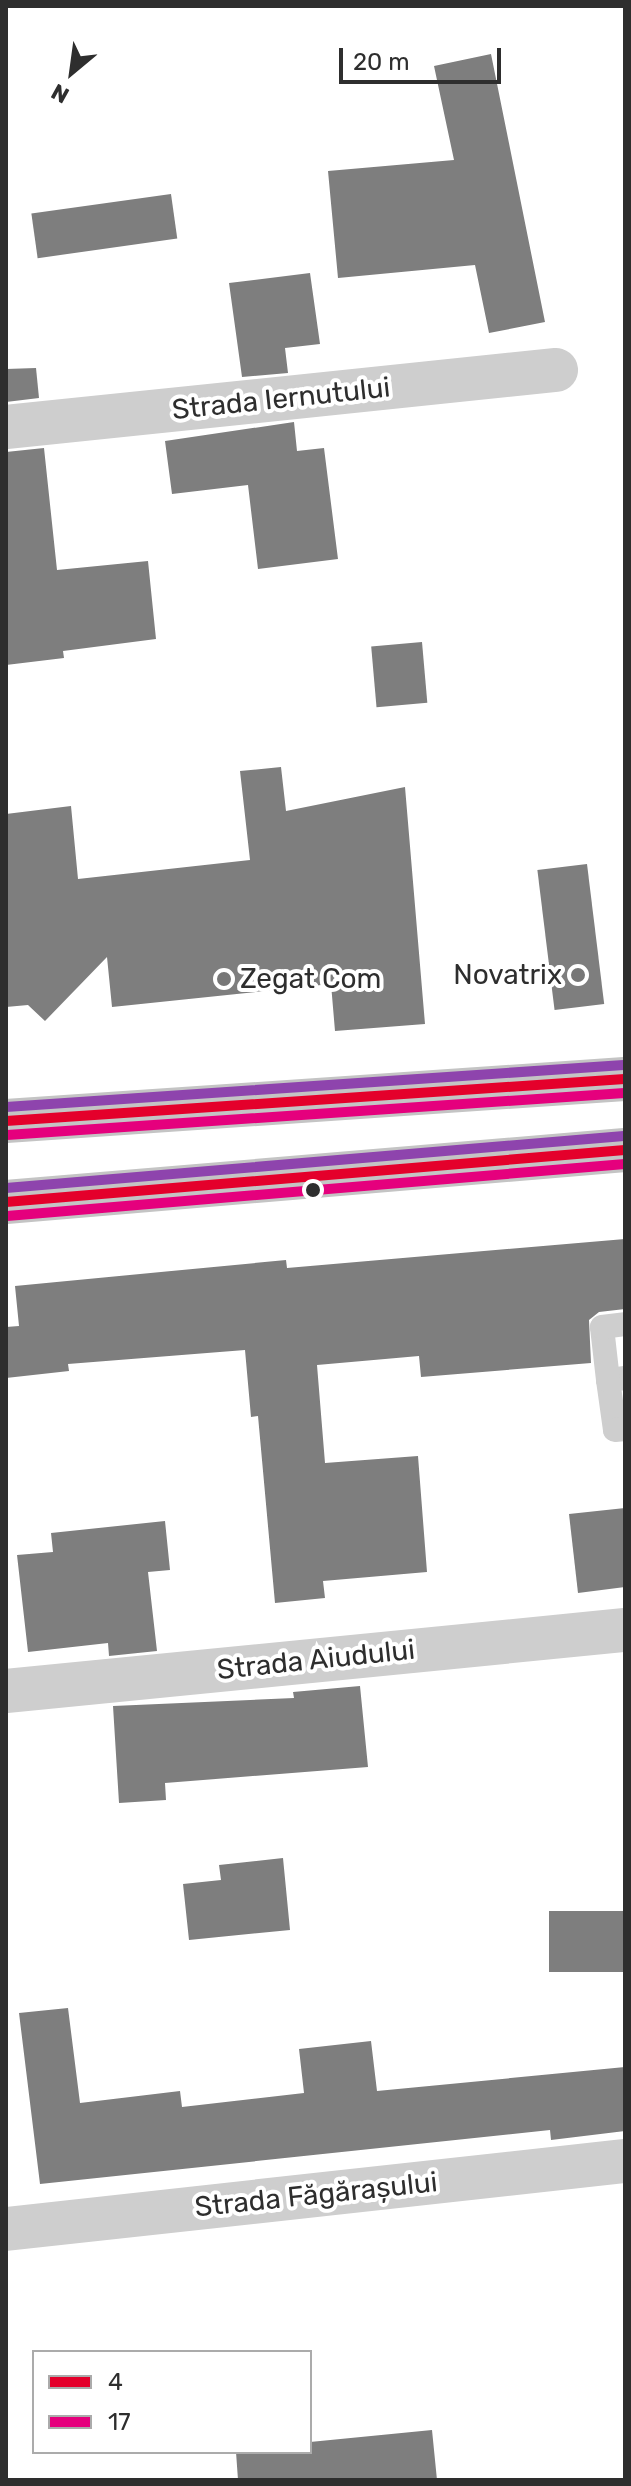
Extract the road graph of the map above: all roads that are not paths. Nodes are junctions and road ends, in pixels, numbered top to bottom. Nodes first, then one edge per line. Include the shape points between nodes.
1 (556, 370) dead end
2 (6, 427) edge
3 (625, 1079) edge
4 (6, 1121) edge
5 (625, 1150) edge
6 (6, 1202) edge
7 (625, 1324) edge
8 (617, 1379) edge
9 (625, 1429) edge
10 (625, 1630) edge
11 (6, 1691) edge
12 (625, 2161) edge
13 (6, 2229) edge

1 - 2 street, Strada Iernutului
3 - 4 main road
5 - 6 main road
7 - 8 lane via 602,1327
8 - 9 lane via 615,1430
10 - 11 street, Strada Aiudului
12 - 13 street, Strada Făgărașului

